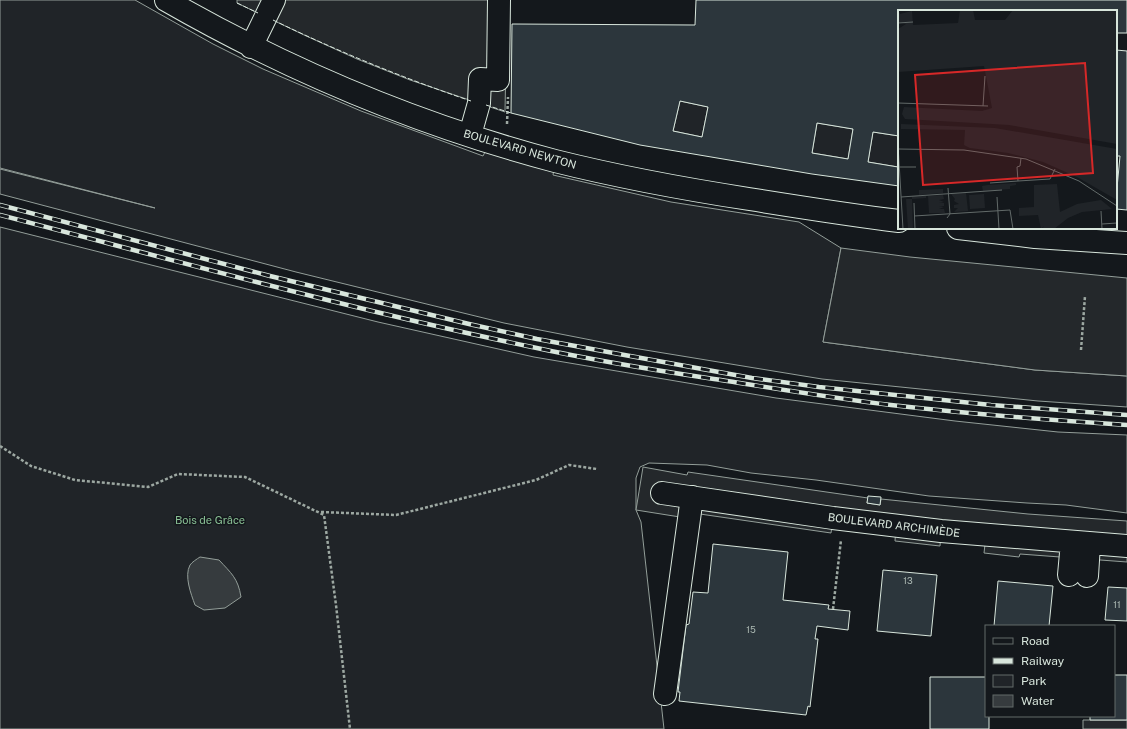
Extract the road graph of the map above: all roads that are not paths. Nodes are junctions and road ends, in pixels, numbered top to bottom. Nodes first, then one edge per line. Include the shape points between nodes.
1 (166, 0) edge
2 (274, 0) edge
3 (500, 0) edge
4 (251, 46) junction
5 (470, 135) junction
6 (898, 221) edge
7 (967, 229) edge
8 (1127, 243) edge
9 (662, 493) dead end
10 (692, 497) junction
11 (1080, 543) junction
12 (1127, 546) edge
13 (1078, 576) dead end
14 (665, 694) dead end

1 - 4 street, BOULEVARD NEWTON
2 - 4 street
3 - 5 street via 498,80 480,79 479,103
4 - 5 street, BOULEVARD NEWTON via 333,84
5 - 6 street, BOULEVARD NEWTON via 554,160 685,189
7 - 8 street via 1035,237
9 - 10 street, BOULEVARD ARCHIMÈDE
10 - 11 street, BOULEVARD ARCHIMÈDE via 934,530
10 - 14 street
11 - 12 street, BOULEVARD ARCHIMÈDE
11 - 13 street

